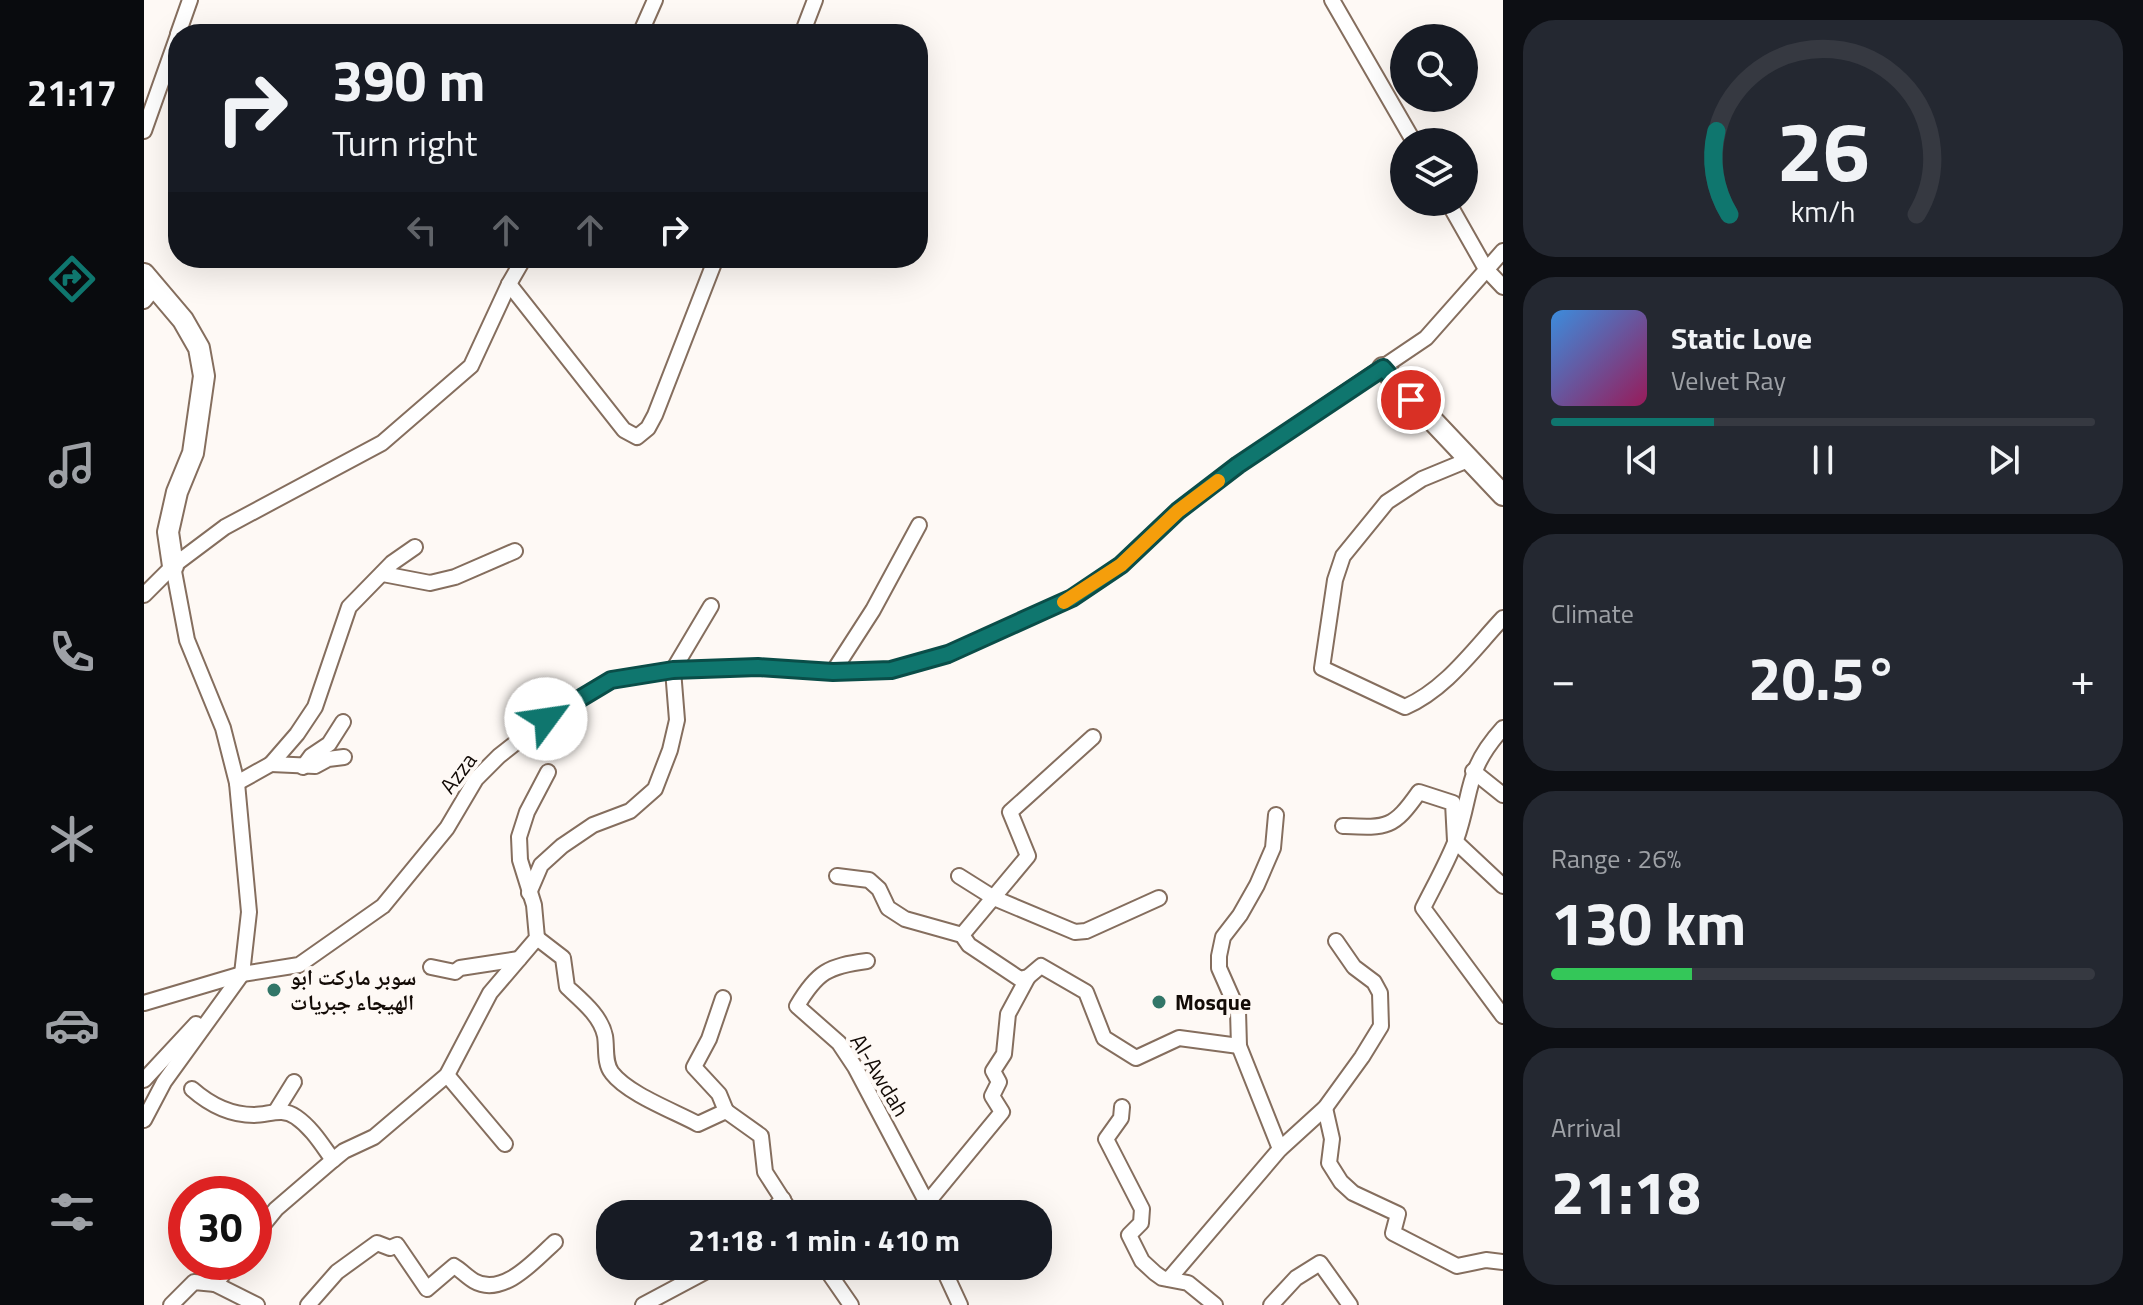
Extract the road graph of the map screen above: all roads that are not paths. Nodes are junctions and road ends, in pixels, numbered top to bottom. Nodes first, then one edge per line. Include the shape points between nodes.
1 (190, 0) edge
2 (655, 0) edge
3 (815, 0) edge
4 (1332, 0) edge
5 (182, 24) edge
6 (644, 24) edge
7 (806, 24) edge
8 (168, 63) edge
9 (1406, 128) edge
10 (144, 131) edge
11 (1456, 216) edge
12 (1503, 251) edge
13 (518, 268) edge
14 (712, 268) edge
15 (1486, 269) junction
16 (509, 284) junction
17 (148, 287) edge
18 (1503, 287) edge
19 (1383, 368) junction
20 (1468, 460) junction
21 (1503, 495) edge
22 (919, 525) dead end
23 (415, 547) dead end
24 (515, 551) dead end
25 (173, 566) junction
26 (383, 574) junction
27 (145, 594) edge
28 (711, 606) dead end
29 (1503, 618) edge
30 (673, 670) junction
31 (833, 672) junction
32 (343, 722) dead end
33 (1503, 728) edge
34 (1093, 737) dead end
35 (344, 757) dead end
36 (271, 764) junction
37 (303, 767) junction
38 (1473, 771) junction
39 (548, 772) dead end
40 (237, 783) junction
41 (1503, 795) edge
42 (1276, 815) dead end
43 (1343, 826) dead end
44 (1455, 841) junction
45 (837, 876) dead end
46 (959, 876) dead end
47 (1503, 886) edge
48 (529, 894) junction
49 (994, 898) junction
50 (1159, 898) dead end
51 (962, 935) junction
52 (537, 938) junction
53 (1336, 941) dead end
54 (519, 959) junction
55 (867, 961) dead end
56 (431, 967) dead end
57 (242, 974) junction
58 (1028, 977) junction
59 (723, 998) dead end
60 (144, 1003) edge
61 (1503, 1016) edge
62 (1239, 1046) junction
63 (447, 1075) junction
64 (144, 1080) edge
65 (294, 1082) dead end
66 (192, 1089) dead end
67 (1122, 1107) dead end
68 (1325, 1108) junction
69 (276, 1111) junction
70 (726, 1111) junction
71 (144, 1120) edge
72 (505, 1144) dead end
73 (1280, 1149) junction
74 (333, 1160) junction
75 (783, 1199) edge
76 (924, 1200) edge
77 (934, 1200) edge
78 (272, 1214) edge
79 (555, 1242) dead end
80 (1503, 1262) edge
81 (1169, 1279) junction
82 (218, 1280) edge
83 (690, 1280) edge
84 (834, 1280) edge
85 (948, 1280) edge
86 (215, 1284) junction
87 (171, 1305) edge
88 (257, 1305) edge
89 (308, 1305) edge
90 (643, 1305) edge
91 (851, 1305) edge
92 (960, 1305) edge
93 (1215, 1305) edge
94 (1271, 1305) edge
95 (1350, 1305) edge

1 - 5 street
2 - 6 street
3 - 7 street
4 - 9 street
8 - 10 street
11 - 15 street
12 - 15 street, Azza
13 - 16 street
14 - 16 street via 655,415 637,437 624,430
15 - 18 street
15 - 19 street, Azza via 1426,338
16 - 25 street via 471,366 382,443 225,527
17 - 25 street via 183,320 199,348 204,376 193,453 168,532
19 - 20 street
19 - 31 street, Azza via 1238,465 1178,511 1121,565 1072,598 948,654 891,670
20 - 21 street
20 - 29 street via 1422,479 1387,502 1343,556 1322,668 1405,707 1441,685
22 - 31 street
23 - 26 street
24 - 26 street via 430,583
25 - 27 street
25 - 40 street via 187,640 223,728
26 - 36 street via 349,607 315,707
28 - 30 street
30 - 31 street, Azza via 758,667
30 - 48 street via 677,720 655,789 630,811 593,825 562,846 541,865
30 - 57 street, Azza via 611,680 546,719 476,779 447,828 383,906 299,965
32 - 37 street via 329,744
33 - 38 street
34 - 49 street via 1010,812 1028,856
35 - 37 street
36 - 37 street
36 - 40 street
38 - 41 street
38 - 44 street
39 - 48 street via 519,837
40 - 57 street via 249,912
42 - 62 street via 1273,848 1252,895 1223,937 1219,956 1238,1011
43 - 44 street via 1381,828 1402,815 1419,792 1453,803
44 - 47 street
44 - 61 street via 1423,908
45 - 51 street via 869,880 888,908 905,919
46 - 49 street
48 - 52 street
49 - 50 street via 1075,932
49 - 51 street
51 - 58 street via 989,960 1020,979
52 - 54 street
52 - 70 street via 563,958 566,985 603,1029 615,1077 698,1124
53 - 68 street via 1380,993 1381,1026
54 - 56 street via 455,972
54 - 63 street via 490,993
55 - 76 street, Al-Awdah via 839,964 812,981 797,1006 839,1043 855,1067
57 - 60 street, Azza
57 - 64 street
57 - 71 street via 164,1082
58 - 62 street via 1041,966 1086,992 1104,1038 1136,1058 1179,1038
58 - 77 street via 1008,1014 1004,1054 993,1071 999,1082 992,1096 1002,1112
59 - 70 street via 694,1067 719,1094
62 - 73 street
63 - 72 street
63 - 74 street via 374,1137
65 - 69 street
66 - 69 street via 234,1113
67 - 81 street via 1121,1118 1106,1139 1142,1209 1141,1223 1129,1235 1142,1261
68 - 73 street
68 - 80 street via 1332,1139 1329,1163 1353,1193 1398,1214 1393,1233 1457,1266
69 - 74 street via 295,1115
70 - 75 street via 761,1136 765,1172
73 - 81 street
74 - 78 street
79 - 89 street via 499,1284 476,1283 454,1266 427,1289 397,1245 377,1243 337,1272
81 - 93 street via 1188,1283
82 - 86 street
83 - 90 street
84 - 91 street
85 - 92 street
86 - 87 street via 194,1282
86 - 88 street
94 - 95 street via 1296,1278 1320,1263

